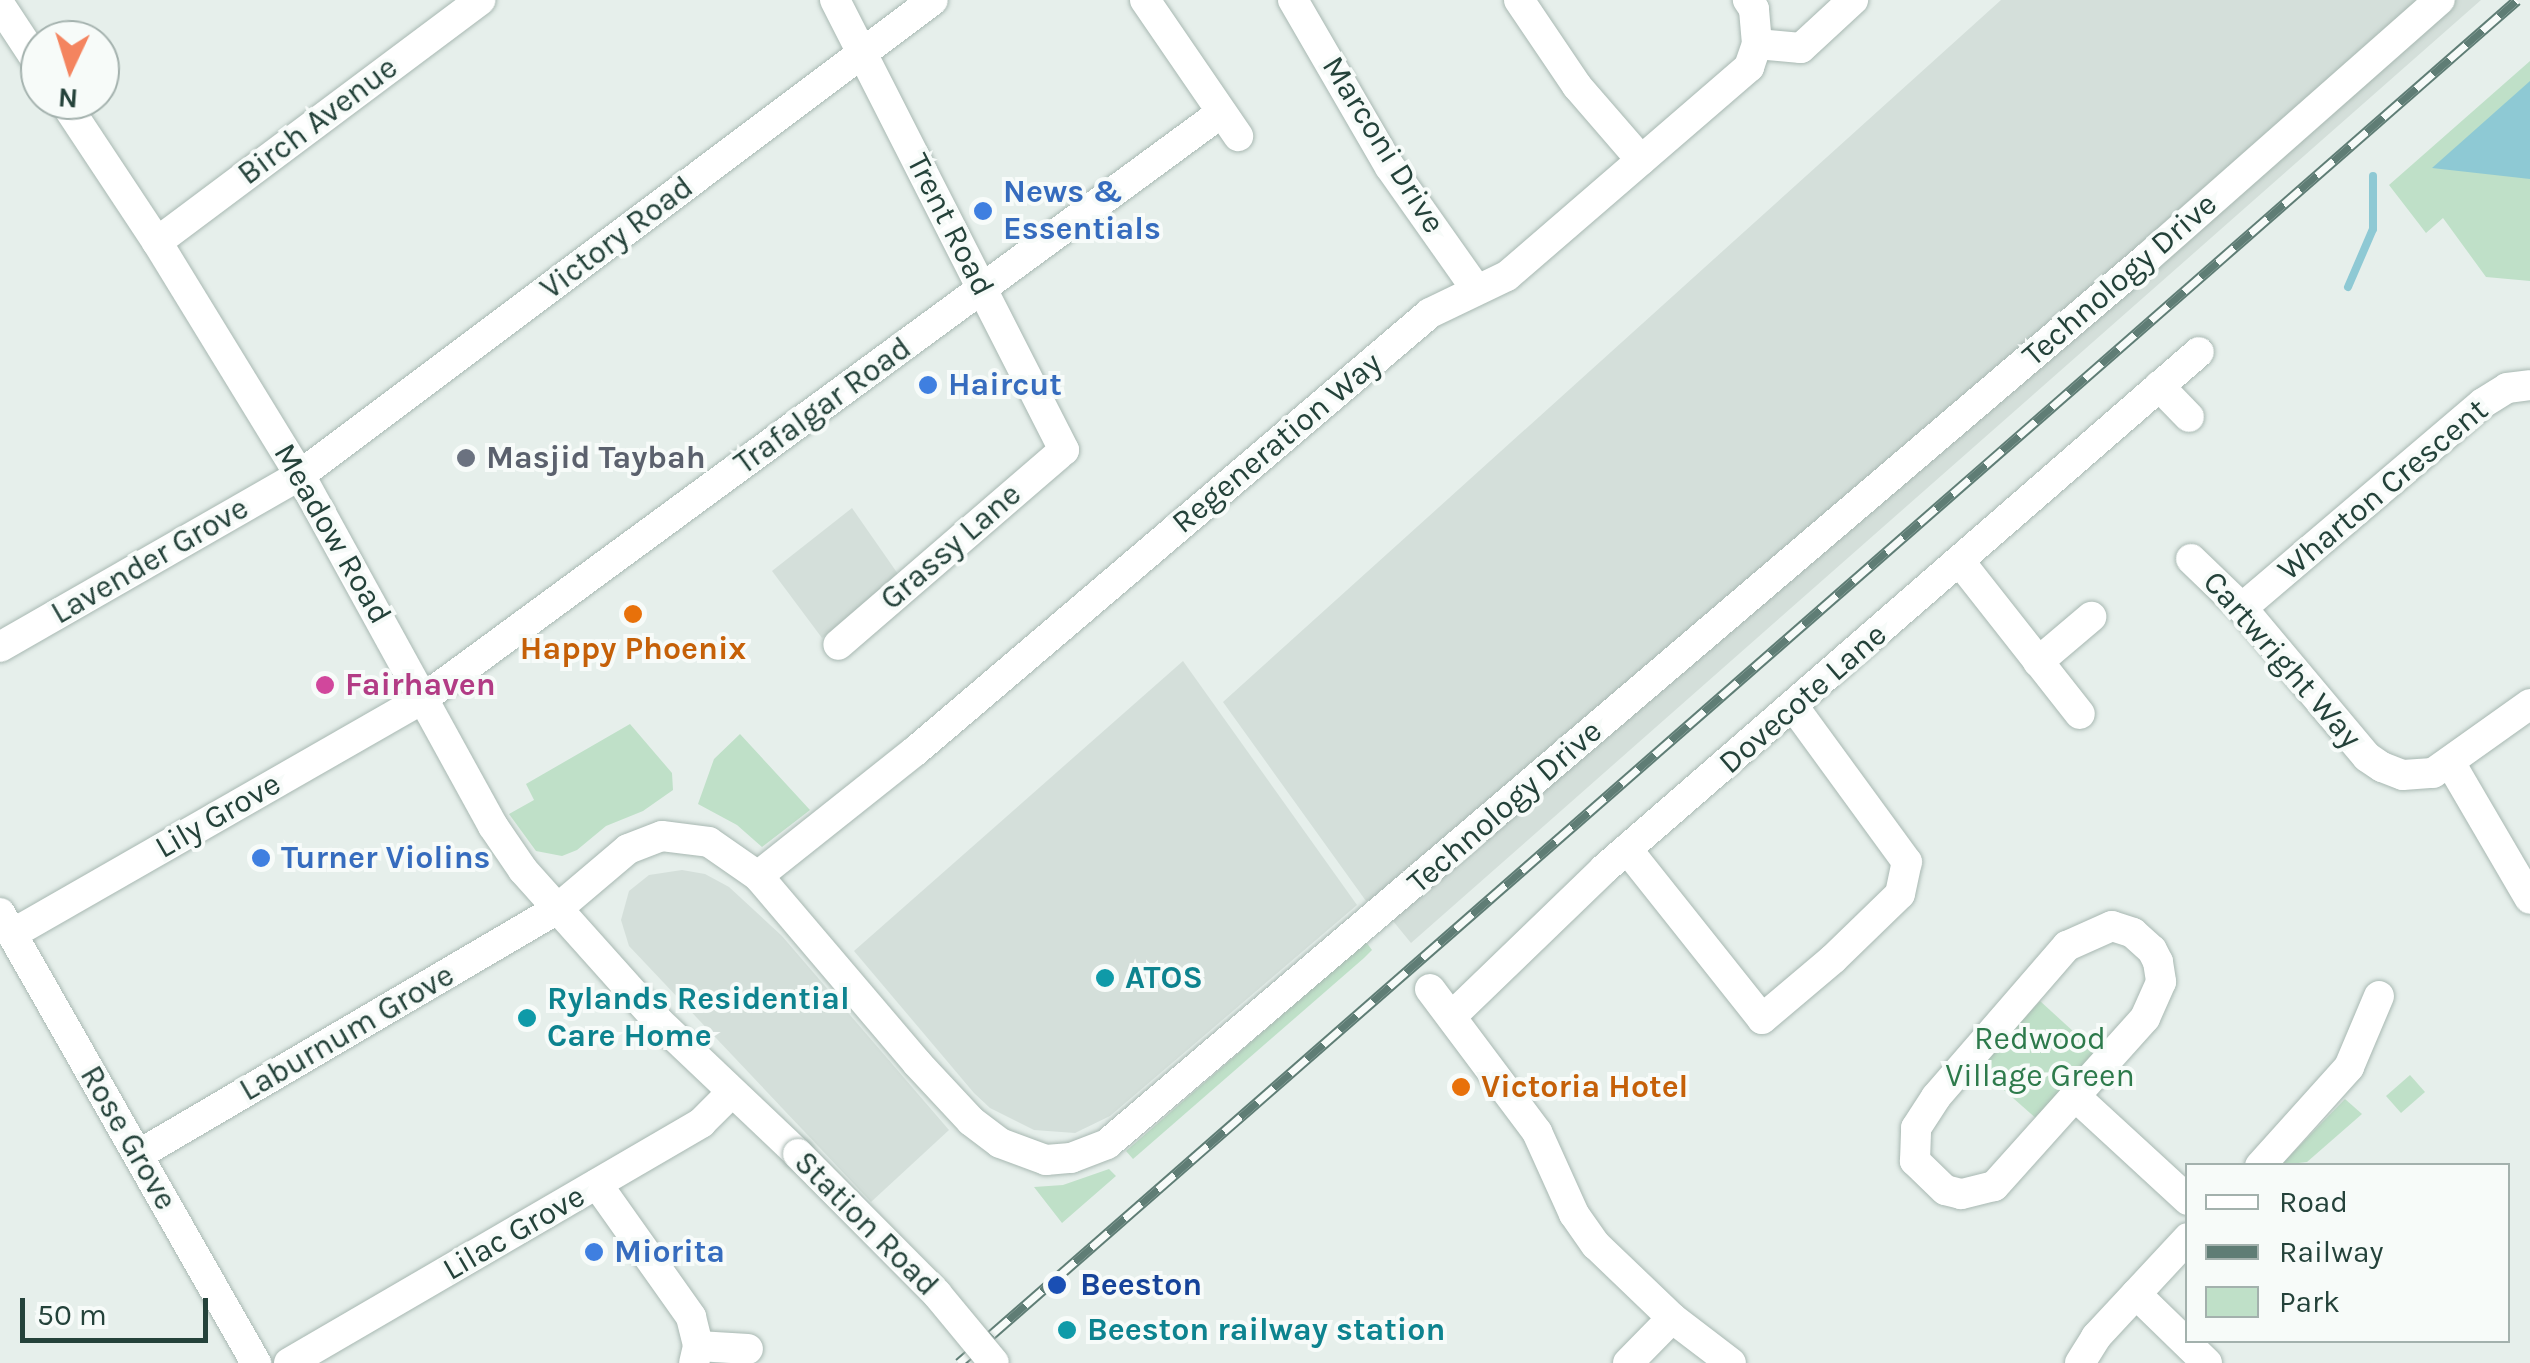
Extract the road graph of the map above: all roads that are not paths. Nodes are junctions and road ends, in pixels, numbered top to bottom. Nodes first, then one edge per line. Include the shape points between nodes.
1 (480, 0) edge
2 (835, 0) edge
3 (934, 0) edge
4 (1146, 0) edge
5 (1292, 0) edge
6 (1519, 0) edge
7 (1748, 0) edge
8 (1853, 0) edge
9 (2440, 0) edge
10 (0, 6) edge
11 (20, 36) edge
12 (1757, 44) junction
13 (863, 53) junction
14 (76, 120) edge
15 (1641, 160) junction
16 (157, 242) junction
17 (1476, 289) junction
18 (982, 290) junction
19 (2200, 352) dead end
20 (2530, 385) edge
21 (2159, 386) junction
22 (2189, 417) dead end
23 (1064, 450) joint
24 (300, 475) junction
25 (2191, 558) dead end
26 (1961, 562) junction
27 (2242, 608) junction
28 (2090, 617) dead end
29 (838, 645) dead end
30 (0, 646) edge
31 (2038, 662) junction
32 (424, 698) junction
33 (2530, 704) edge
34 (1794, 707) junction
35 (2080, 714) dead end
36 (2451, 764) junction
37 (1628, 849) junction
38 (758, 876) junction
39 (2530, 898) edge
40 (556, 910) junction
41 (6, 923) edge
42 (1430, 989) dead end
43 (2380, 996) dead end
44 (1452, 1016) junction
45 (731, 1093) junction
46 (2076, 1097) junction
47 (138, 1155) junction
48 (2263, 1163) edge
49 (597, 1184) junction
50 (2185, 1197) edge
51 (2185, 1241) edge
52 (2136, 1294) junction
53 (1672, 1318) junction
54 (2185, 1342) edge
55 (2186, 1343) edge
56 (748, 1348) dead end
57 (696, 1355) edge
58 (256, 1363) edge
59 (289, 1363) edge
60 (994, 1363) edge
61 (1628, 1363) edge
62 (1732, 1363) edge
63 (2080, 1363) edge
64 (2207, 1363) edge

1 - 16 street, Birch Avenue
2 - 13 street, Trent Road
3 - 13 street, Victory Road
4 - 18 street, Trafalgar Road via 1230,125
5 - 17 street, Marconi Drive via 1390,168
6 - 15 street via 1577,86
7 - 12 street
8 - 12 street via 1801,48
9 - 38 street, Technology Drive via 1108,1144 1046,1160 989,1136 917,1063
10 - 11 street
12 - 15 street, Regeneration Way via 1748,67
13 - 18 street, Trent Road
13 - 24 street, Victory Road
14 - 16 street, Meadow Road
15 - 17 street, Regeneration Way via 1506,276
16 - 24 street, Meadow Road
17 - 38 street, Regeneration Way via 1430,313 914,752
18 - 23 street, Trent Road
18 - 32 street, Trafalgar Road
19 - 21 street, Dovecote Lane
20 - 27 street, Wharton Crescent via 2507,388 2483,403
21 - 22 street
21 - 26 street, Dovecote Lane
23 - 29 street, Grassy Lane
24 - 30 street, Lavender Grove
24 - 32 street, Meadow Road
25 - 27 street, Cartwright Way
26 - 31 street
26 - 34 street, Dovecote Lane
27 - 36 street, Cartwright Way via 2367,756 2404,775
28 - 31 street
31 - 35 street
32 - 40 street, Meadow Road via 493,826
32 - 41 street, Lily Grove
33 - 36 street
34 - 37 street, Dovecote Lane
34 - 37 street via 1908,862 1900,894 1833,960 1762,1018
36 - 39 street
37 - 44 street, Dovecote Lane
38 - 40 street, Technology Drive via 709,842 662,836 628,848
40 - 45 street, Meadow Road
40 - 47 street, Laburnum Grove
41 - 47 street, Rose Grove
42 - 44 street
43 - 48 street via 2349,1067
44 - 53 street via 1537,1132 1574,1214 1596,1245
45 - 49 street, Lilac Grove via 701,1124
45 - 60 street, Station Road, bridge via 937,1294
46 - 46 street via 1994,1186 1961,1194 1944,1190 1915,1161 1916,1128 1936,1097 2067,946 2112,926 2152,950 2161,982 2145,1018
46 - 50 street
47 - 58 street, Rose Grove
49 - 57 street via 691,1317
49 - 59 street, Lilac Grove
51 - 52 street
52 - 54 street
52 - 63 street
53 - 61 street
53 - 62 street
55 - 64 street
56 - 57 street

